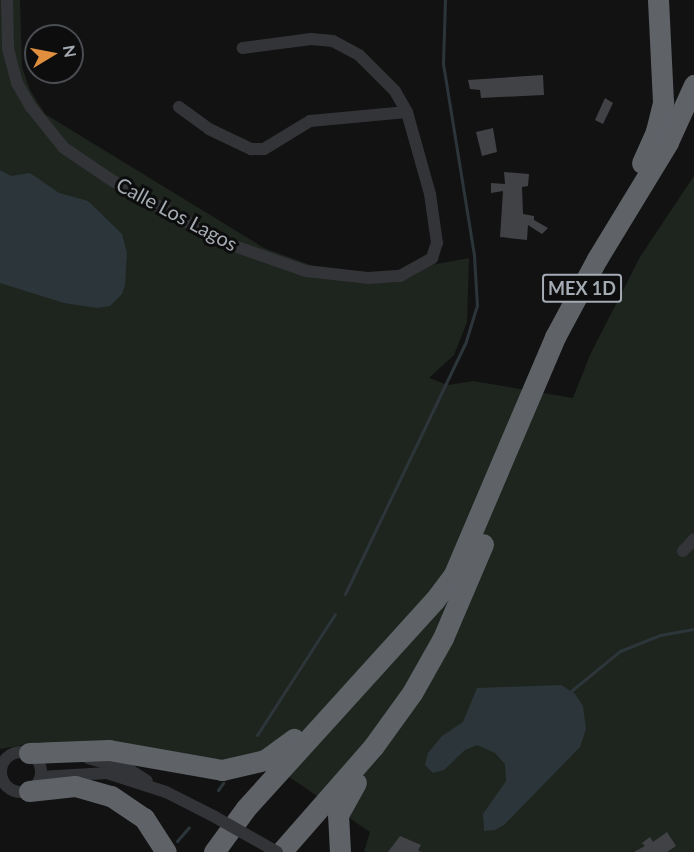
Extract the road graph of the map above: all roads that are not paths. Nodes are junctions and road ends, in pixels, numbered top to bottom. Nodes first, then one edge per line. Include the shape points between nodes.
1 (7, 0) edge
2 (658, 0) edge
3 (243, 48) dead end
4 (4, 49) edge
5 (694, 85) edge
6 (694, 100) edge
7 (179, 107) dead end
8 (407, 112) junction
9 (624, 214) junction
10 (495, 498) junction
11 (694, 539) edge
12 (683, 550) dead end
13 (34, 757) junction
14 (3, 758) edge
15 (20, 786) edge
16 (155, 787) junction
17 (166, 852) edge
18 (214, 852) edge
19 (279, 852) edge
20 (340, 852) edge

1 - 4 street, Calle Los Lagos
2 - 9 highway via 663,102 653,141
3 - 8 street, Calle Los Lagos via 311,39 333,41 359,55 395,91
4 - 8 street, Calle Los Lagos via 17,83 40,122 78,158 223,242 306,271 368,278 400,276 432,258 437,243 436,225
5 - 9 highway, MEX 1D via 668,142
6 - 10 highway, MEX 1D via 674,145 564,341
7 - 8 street via 209,129 251,149 264,148 310,121
9 - 10 highway, MEX 1D via 555,337
10 - 13 highway via 428,594 296,737 265,760 210,770 101,749
10 - 18 highway, MEX 1D via 444,590 287,761
10 - 19 highway, MEX 1D via 459,606 412,693 373,747
10 - 20 highway via 477,582 453,638 414,706 339,810
11 - 12 street
13 - 14 street via 17,752
13 - 15 street
13 - 16 street via 99,760 130,770
14 - 15 street via 2,775
15 - 16 street via 107,773
15 - 17 highway via 75,786 111,796 144,818
16 - 19 street, bridge

